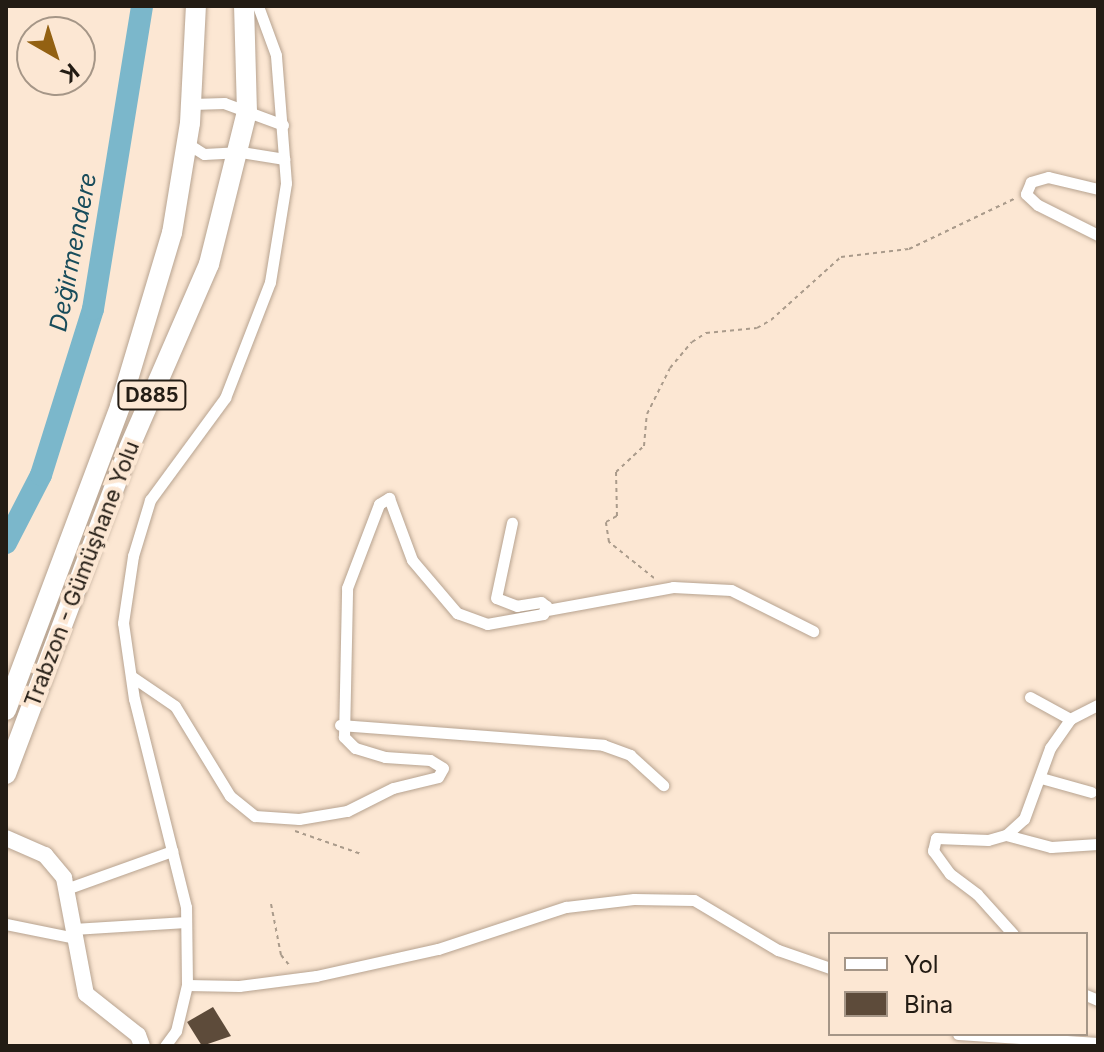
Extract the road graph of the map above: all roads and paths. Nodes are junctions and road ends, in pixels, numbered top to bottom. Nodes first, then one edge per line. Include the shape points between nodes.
1 (196, 6) edge
2 (244, 6) edge
3 (258, 6) edge
4 (192, 104) junction
5 (247, 112) junction
6 (283, 125) junction
7 (188, 144) junction
8 (241, 152) junction
9 (284, 159) junction
10 (1098, 189) edge
11 (1026, 194) junction
12 (1098, 235) edge
13 (512, 523) dead end
14 (673, 587) junction
15 (547, 610) junction
16 (813, 631) dead end
17 (131, 676) junction
18 (1030, 697) dead end
19 (1098, 705) edge
20 (6, 710) edge
21 (1070, 719) junction
22 (340, 725) junction
23 (6, 774) edge
24 (1041, 778) junction
25 (663, 785) dead end
26 (1091, 792) dead end
27 (278, 818) junction
28 (1006, 835) junction
29 (6, 838) edge
30 (1098, 844) edge
31 (172, 851) junction
32 (361, 854) dead end
33 (66, 889) junction
34 (271, 904) dead end
35 (186, 922) junction
36 (6, 924) edge
37 (1011, 932) edge
38 (74, 934) junction
39 (828, 967) edge
40 (316, 976) junction
41 (187, 985) junction
42 (989, 1036) edge
43 (1098, 1043) edge
44 (142, 1046) edge
45 (165, 1046) edge

1 - 4 highway, Trabzon - Gümüşhane Yolu / D885
2 - 5 highway, Trabzon - Gümüşhane Yolu / D885
3 - 6 street via 276,55
4 - 5 street via 224,103
4 - 7 highway, Trabzon - Gümüşhane Yolu / D885
5 - 6 street
5 - 8 highway, Trabzon - Gümüşhane Yolu / D885
6 - 9 street
7 - 8 street via 204,154
7 - 20 highway, Trabzon - Gümüşhane Yolu / D885 via 172,233 120,406
8 - 9 street
8 - 23 highway, Trabzon - Gümüşhane Yolu / D885 via 200,287 129,448
9 - 17 street via 286,183 270,282 225,398 150,500 133,556 123,623
10 - 11 street via 1048,177 1031,182
11 - 12 street
11 - 14 path via 909,249 841,257 798,300 757,328 706,333 670,368 647,414 644,446 616,472 617,516 606,522 609,542 620,553 639,571
13 - 15 street via 496,598 517,606 541,602
14 - 15 street
14 - 16 street via 741,592 787,623
15 - 22 street via 500,623 457,613 412,560 389,498 379,504 347,588
17 - 27 street via 175,706 230,796 255,816
17 - 31 street
18 - 21 street
19 - 21 street
21 - 24 street via 1050,748
22 - 25 street via 603,745 630,755
22 - 27 street via 355,748 430,760 443,768 438,777 393,788 347,811
24 - 26 street
24 - 28 street via 1024,819
27 - 32 path via 300,833
28 - 30 street via 1051,847
28 - 37 street via 988,840 936,838 933,851
29 - 33 street via 45,855
31 - 33 street
31 - 35 street
33 - 38 street
34 - 40 path via 285,962
35 - 38 street
35 - 41 street
36 - 38 street
38 - 44 street via 86,994 138,1035
39 - 40 street via 778,950 694,900 634,899 566,907 438,949
40 - 41 street via 239,986
41 - 45 street via 176,1031
42 - 43 street

